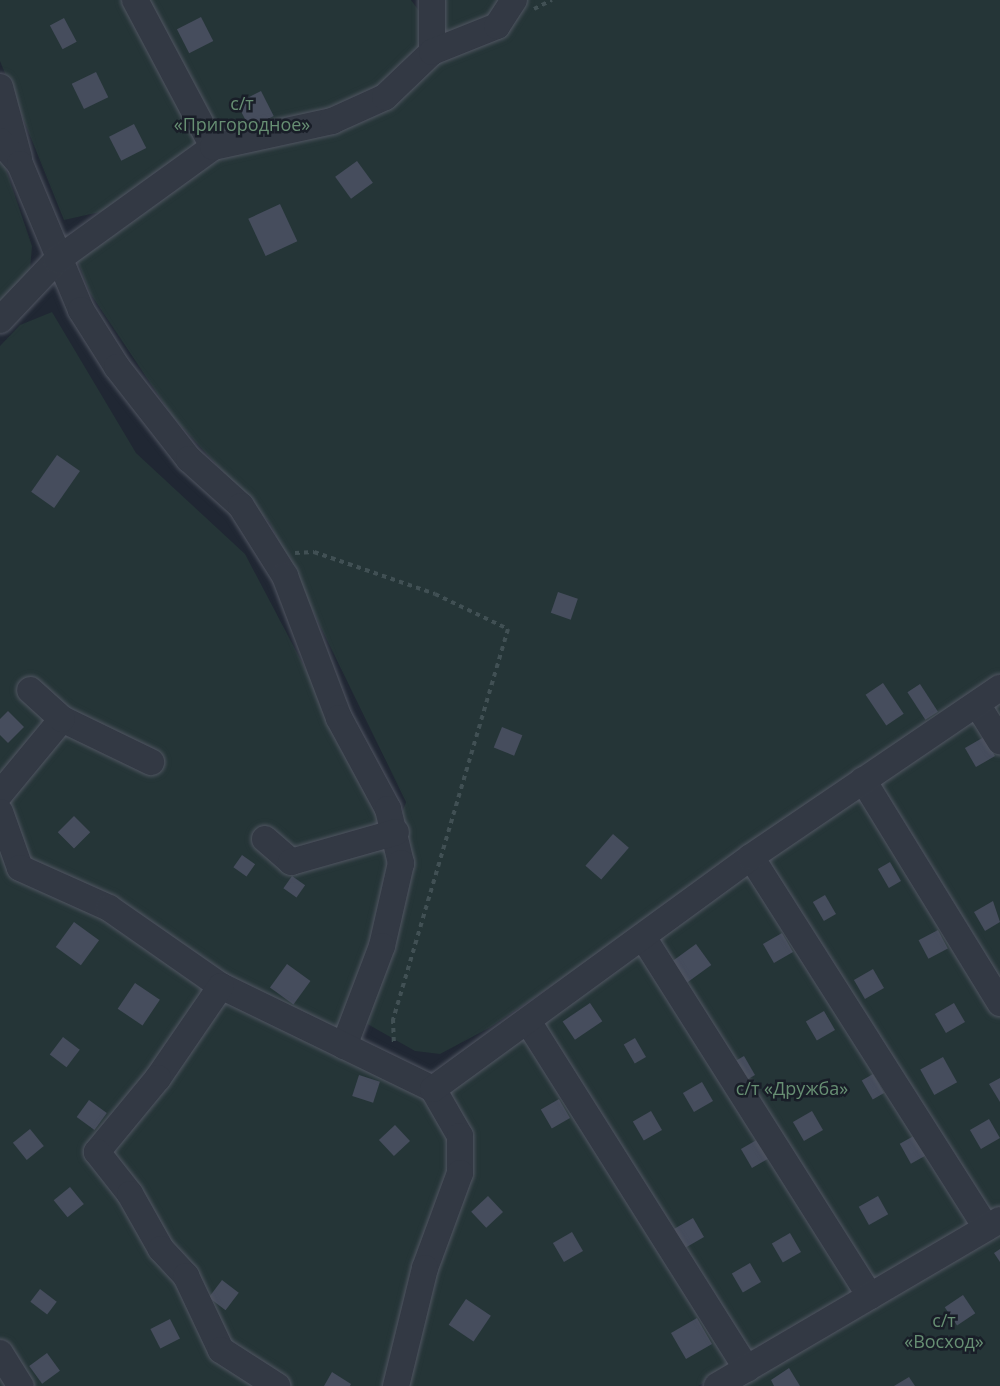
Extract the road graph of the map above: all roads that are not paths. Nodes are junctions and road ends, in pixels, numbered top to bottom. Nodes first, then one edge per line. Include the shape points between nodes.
1 (135, 0) edge
2 (432, 0) edge
3 (514, 0) edge
4 (432, 52) junction
5 (0, 87) edge
6 (0, 141) edge
7 (213, 147) junction
8 (20, 164) junction
9 (57, 260) junction
10 (0, 320) edge
11 (1000, 688) edge
12 (30, 690) dead end
13 (978, 704) junction
14 (62, 719) junction
15 (1000, 741) edge
16 (151, 762) dead end
17 (863, 780) junction
18 (0, 794) edge
19 (0, 812) edge
20 (396, 832) junction
21 (265, 839) dead end
22 (751, 857) junction
23 (10, 873) edge
24 (643, 937) junction
25 (221, 986) junction
26 (1000, 1003) edge
27 (529, 1023) junction
28 (344, 1046) junction
29 (433, 1089) junction
30 (993, 1224) edge
31 (870, 1296) junction
32 (0, 1353) edge
33 (747, 1369) junction
34 (21, 1386) edge
35 (277, 1386) edge
36 (396, 1386) edge
37 (717, 1386) edge

1 - 7 street
2 - 4 street
3 - 4 street via 497,26
4 - 7 street via 385,97 332,121
5 - 8 street
6 - 8 street
7 - 9 street
8 - 9 street
9 - 10 street
9 - 20 street via 81,310 117,367 189,459 241,506 285,576 339,718
11 - 13 street
12 - 14 street
13 - 15 street
13 - 17 street
14 - 16 street
14 - 18 street
17 - 22 street
17 - 26 street
19 - 23 street
20 - 21 street via 291,862
20 - 28 street via 400,862 382,946
22 - 24 street
22 - 30 street
23 - 25 street via 109,908
24 - 27 street
24 - 31 street
25 - 28 street
25 - 35 street via 158,1078 97,1152 130,1194 161,1249 186,1276 221,1350
27 - 29 street
27 - 33 street
28 - 29 street
29 - 36 street via 460,1136 460,1173 425,1268
30 - 31 street
31 - 33 street
32 - 34 street
33 - 37 street

